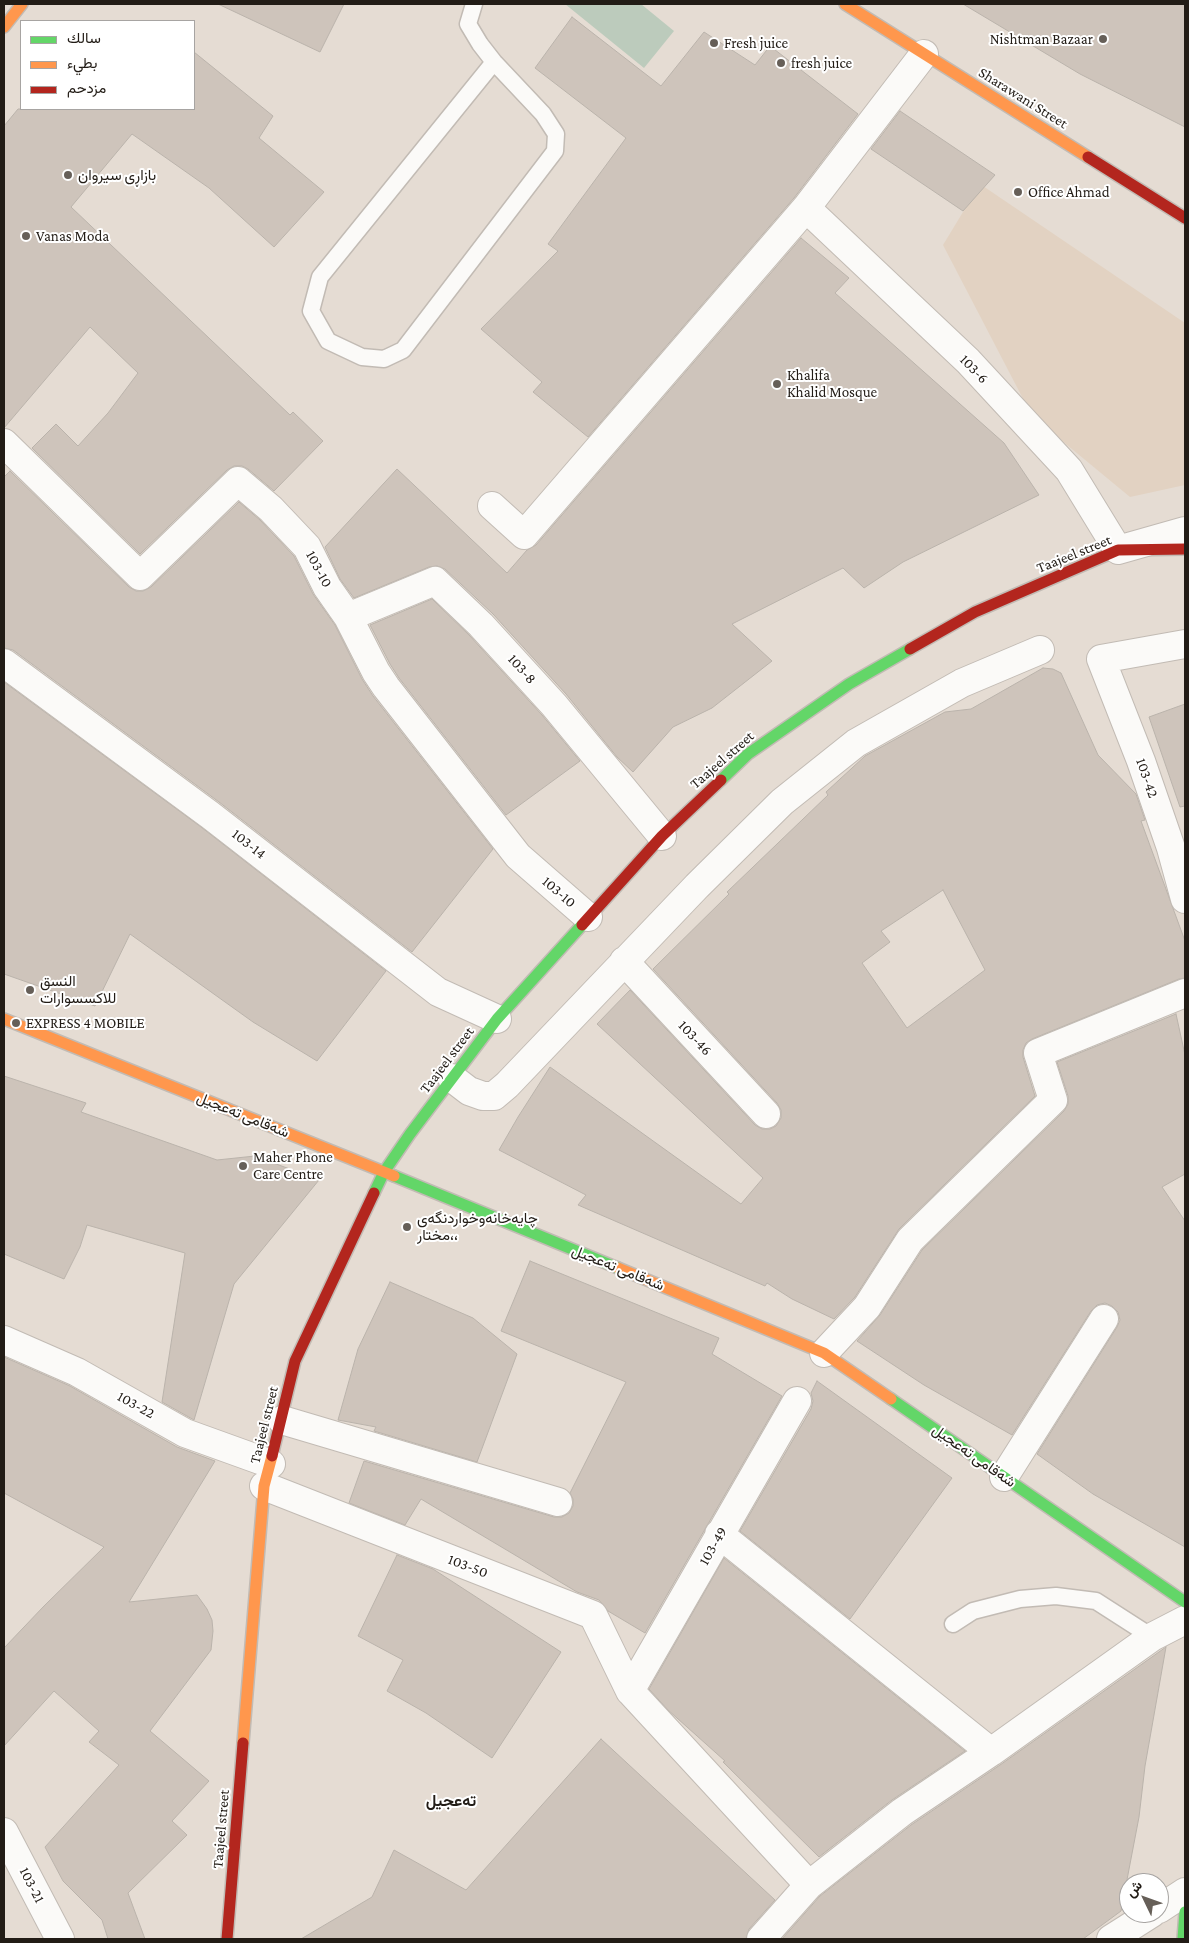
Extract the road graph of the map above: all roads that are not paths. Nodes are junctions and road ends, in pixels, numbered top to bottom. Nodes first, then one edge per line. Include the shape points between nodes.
1 (22, 4) edge
2 (474, 4) edge
3 (845, 4) edge
4 (4, 27) edge
5 (924, 54) junction
6 (494, 62) junction
7 (806, 208) junction
8 (1185, 218) edge
9 (5, 445) edge
10 (492, 506) dead end
11 (1185, 531) edge
12 (1185, 549) edge
13 (1118, 550) junction
14 (348, 617) junction
15 (1185, 644) edge
16 (1040, 650) dead end
17 (4, 663) edge
18 (662, 836) junction
19 (1185, 899) edge
20 (588, 917) junction
21 (624, 961) junction
22 (1185, 993) edge
23 (4, 1019) edge
24 (497, 1019) junction
25 (452, 1078) junction
26 (766, 1114) dead end
27 (384, 1172) junction
28 (1104, 1319) dead end
29 (4, 1340) edge
30 (824, 1353) junction
31 (796, 1401) dead end
32 (282, 1420) junction
33 (267, 1475) junction
34 (1004, 1477) junction
35 (558, 1502) dead end
36 (720, 1534) junction
37 (1185, 1602) edge
38 (1185, 1620) edge
39 (953, 1624) dead end
40 (1152, 1636) junction
41 (630, 1691) junction
42 (991, 1752) junction
43 (4, 1832) edge
44 (809, 1885) junction
45 (1185, 1892) edge
46 (1169, 1902) edge
47 (1185, 1912) edge
48 (1136, 1923) edge
49 (60, 1939) edge
50 (227, 1939) edge
51 (761, 1939) edge
52 (1111, 1939) edge
53 (1183, 1939) edge

1 - 4 street
2 - 6 lane via 468,24
3 - 5 street, Sharawani Street
5 - 7 street
5 - 8 street, Sharawani Street
6 - 6 lane via 543,114 556,134 555,151 403,350 384,359 362,357 328,341 311,311 320,278
7 - 10 street via 524,535
7 - 13 street, 103-6 via 968,361 1069,470
9 - 14 street, 103-10 via 140,576 238,481 307,546 327,586
11 - 13 street
12 - 13 street, Taajeel street
13 - 18 street, Taajeel street via 975,612 849,684 748,754
14 - 18 street, 103-8 via 435,581 481,624 554,704
14 - 20 street, 103-10 via 386,687 518,856
15 - 19 street, 103-42 via 1101,659 1141,761
16 - 21 street via 962,683 856,743 782,802
17 - 24 street, 103-14 via 210,815 438,992
18 - 20 street, Taajeel street
20 - 24 street, Taajeel street
21 - 25 street via 494,1096 469,1091
21 - 26 street, 103-46
22 - 30 street via 1038,1053 1053,1100 910,1240 866,1307
23 - 27 street, شەقامی تەعجیل
24 - 25 street, Taajeel street
25 - 27 street, Taajeel street
27 - 30 street, شەقامی تەعجیل
27 - 32 street, Taajeel street via 295,1361
28 - 34 street
29 - 33 street, 103-22 via 77,1372
30 - 34 street, شەقامی تەعجیل
31 - 36 street, 103-49
32 - 33 street, Taajeel street
32 - 35 street
33 - 41 street, 103-50 via 593,1615
33 - 50 street, Taajeel street
34 - 37 street, شەقامی تەعجیل
36 - 41 street, 103-49
36 - 42 street
38 - 40 street
39 - 40 lane via 973,1611 1020,1599 1056,1596 1096,1601
40 - 42 street
41 - 44 street, 103-50
42 - 44 street via 902,1812
43 - 49 street, 103-21
44 - 51 street
45 - 46 street
47 - 53 street
48 - 52 street

